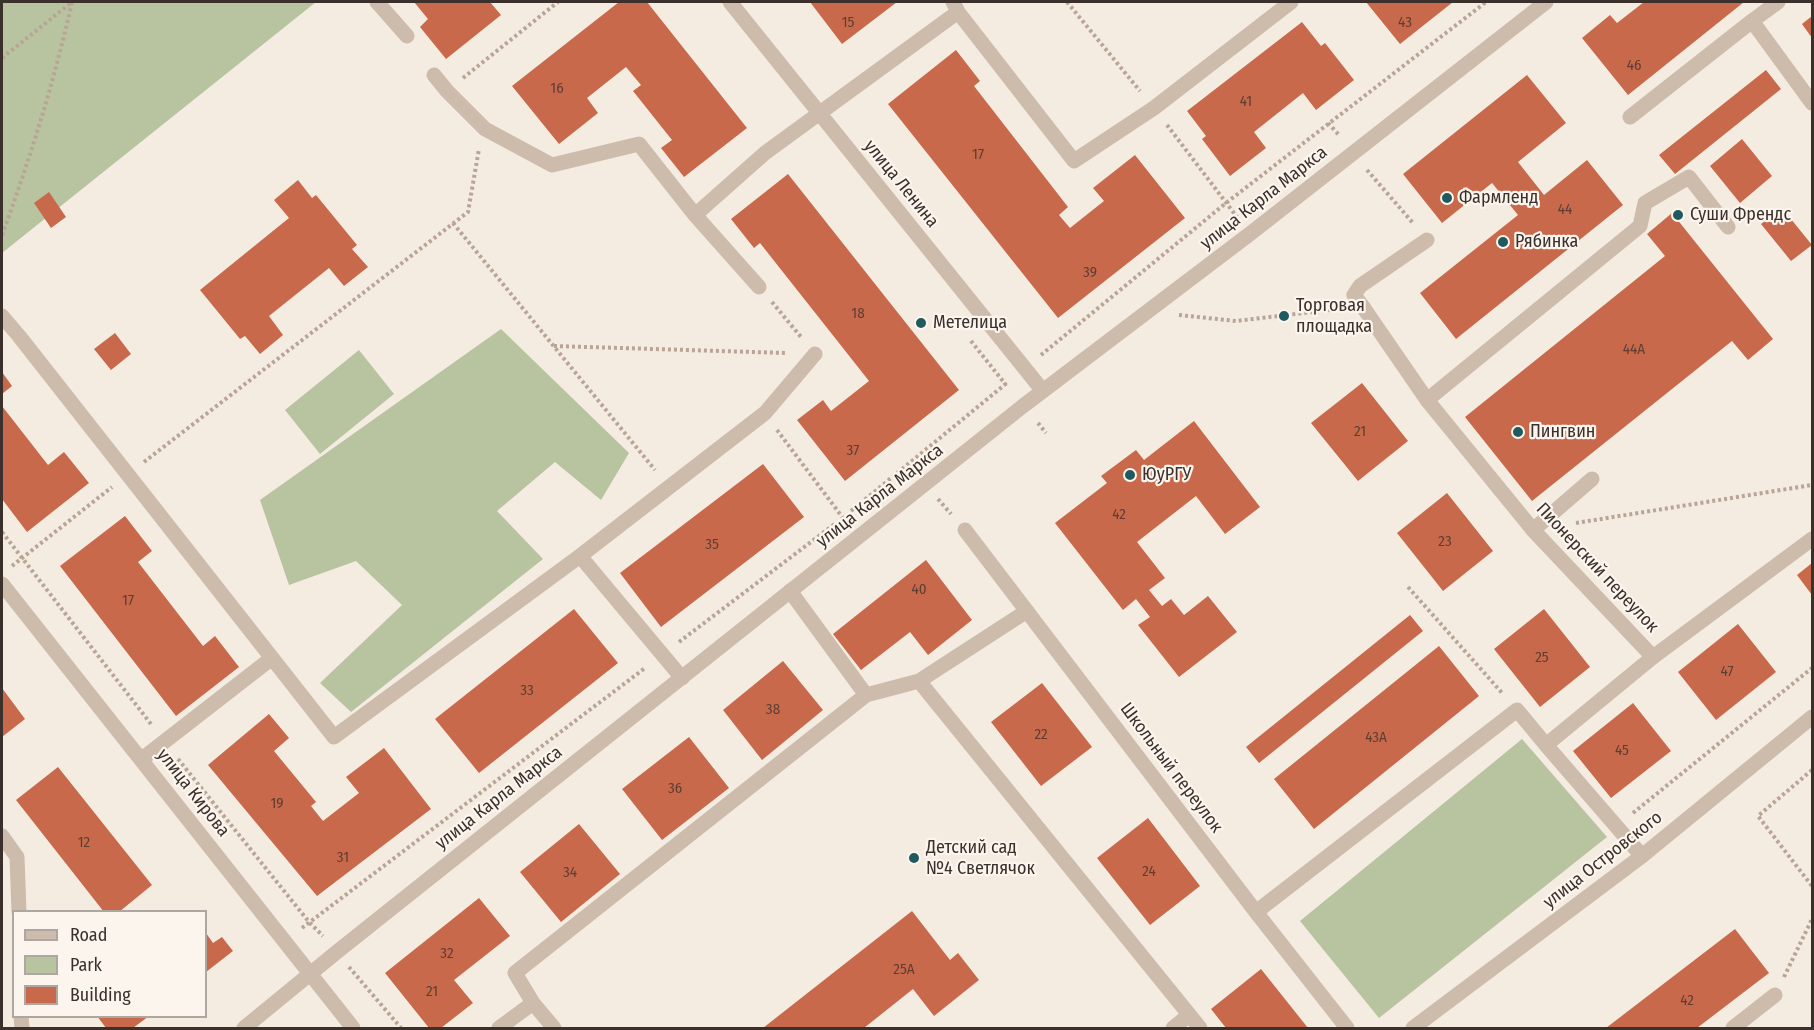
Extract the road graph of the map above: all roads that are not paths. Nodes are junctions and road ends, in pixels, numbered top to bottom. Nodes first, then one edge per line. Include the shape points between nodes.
1 (378, 2) edge
2 (730, 2) edge
3 (1291, 2) edge
4 (1546, 2) edge
5 (1778, 2) edge
6 (956, 7) edge
7 (1752, 21) junction
8 (407, 36) dead end
9 (434, 75) dead end
10 (1812, 103) edge
11 (819, 115) junction
12 (1630, 117) dead end
13 (695, 215) junction
14 (1728, 227) dead end
15 (1427, 240) road end
16 (759, 288) road end
17 (2, 316) edge
18 (815, 354) road end
19 (1043, 391) junction
20 (1427, 400) junction
21 (1593, 479) dead end
22 (965, 530) dead end
23 (1533, 530) junction
24 (1812, 539) edge
25 (580, 556) junction
26 (2, 584) edge
27 (790, 591) junction
28 (1027, 611) junction
29 (1653, 657) junction
30 (272, 658) junction
31 (682, 678) junction
32 (919, 681) junction
33 (867, 694) junction
34 (1812, 717) edge
35 (1546, 745) junction
36 (142, 759) junction
37 (2, 836) edge
38 (1642, 856) junction
39 (19, 910) edge
40 (1256, 912) junction
41 (310, 974) junction
42 (1775, 995) road end
43 (533, 1003) junction
44 (1189, 1015) junction
45 (244, 1029) edge
46 (353, 1029) edge
47 (499, 1029) edge
48 (554, 1029) edge
49 (1173, 1029) edge
50 (1200, 1029) edge
51 (1347, 1029) edge
52 (1413, 1029) edge
53 (1733, 1029) edge

1 - 8 street
2 - 11 street, улица Ленина
3 - 6 street via 1154,108 1074,161
4 - 19 street, улица Карла Маркса
5 - 7 street
6 - 11 street
7 - 10 street
7 - 12 street
9 - 13 street via 485,129 552,165 639,144
11 - 13 street via 765,153
11 - 19 street, улица Ленина
13 - 16 street
14 - 20 street via 1689,177 1645,203 1640,226
15 - 20 street, Пионерский переулок via 1360,286 1355,297
17 - 30 street
18 - 25 street via 765,413
19 - 27 street, улица Карла Маркса
20 - 23 street, Пионерский переулок
21 - 23 street
22 - 28 street, Школьный переулок
23 - 29 street, Пионерский переулок
24 - 29 street
25 - 30 street via 334,737
25 - 31 street
26 - 36 street, улица Кирова
27 - 31 street, улица Карла Маркса
27 - 33 street
28 - 32 street
28 - 40 street, Школьный переулок
29 - 35 street, Пионерский переулок
30 - 36 street
31 - 41 street, улица Карла Маркса
32 - 33 street
32 - 44 street
33 - 43 street via 515,973
34 - 38 street, улица Островского
35 - 38 street
35 - 40 street via 1517,710
36 - 41 street, улица Кирова
37 - 39 street via 18,857
38 - 52 street, улица Островского
40 - 51 street, Школьный переулок
41 - 45 street, улица Карла Маркса
41 - 46 street, улица Кирова
42 - 53 street
43 - 47 street
43 - 48 street
44 - 49 street
44 - 50 street

